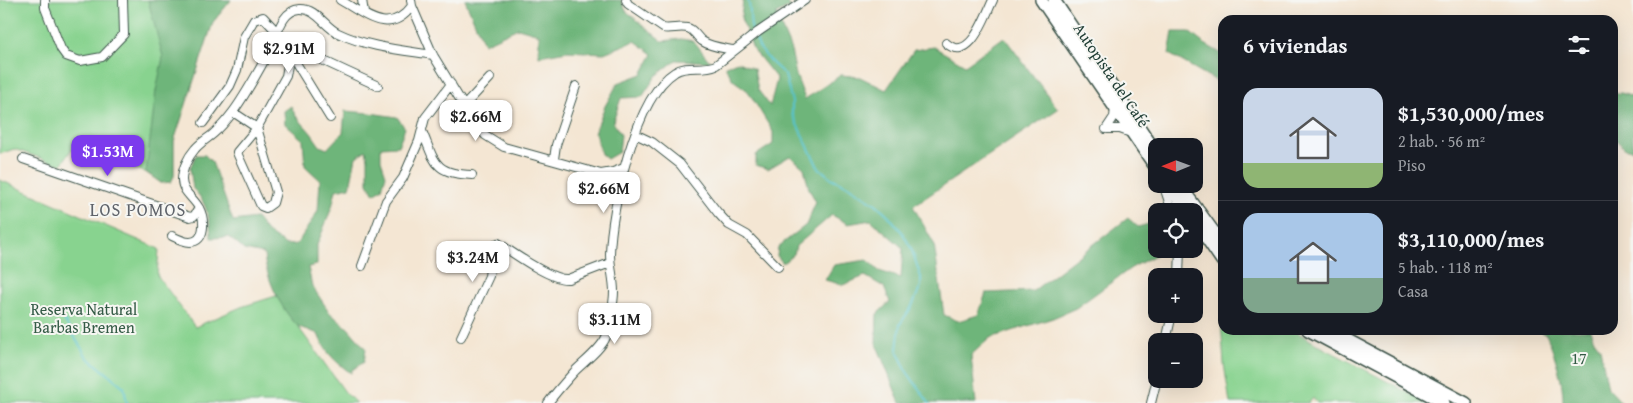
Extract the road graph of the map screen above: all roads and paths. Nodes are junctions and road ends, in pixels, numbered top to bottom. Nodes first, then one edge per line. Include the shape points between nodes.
1 (45, 0) edge
2 (123, 0) edge
3 (340, 0) edge
4 (362, 0) edge
5 (626, 0) edge
6 (805, 0) edge
7 (993, 0) edge
8 (1041, 0) edge
9 (1054, 0) edge
10 (411, 3) edge
11 (364, 14) junction
12 (277, 32) junction
13 (283, 42) junction
14 (946, 43) dead end
15 (733, 50) junction
16 (288, 51) junction
17 (433, 56) junction
18 (490, 78) dead end
19 (451, 84) junction
20 (378, 86) dead end
21 (576, 86) dead end
22 (464, 106) junction
23 (1115, 108) junction
24 (233, 112) junction
25 (330, 118) dead end
26 (203, 124) dead end
27 (257, 128) junction
28 (422, 131) junction
29 (1132, 133) junction
30 (635, 134) junction
31 (1148, 140) edge
32 (1148, 156) edge
33 (23, 159) dead end
34 (554, 160) junction
35 (624, 168) junction
36 (472, 175) dead end
37 (1186, 193) edge
38 (199, 208) junction
39 (1203, 235) edge
40 (172, 236) dead end
41 (1218, 238) edge
42 (1218, 255) edge
43 (610, 262) junction
44 (362, 266) dead end
45 (778, 267) dead end
46 (1317, 335) edge
47 (1338, 335) edge
48 (461, 337) dead end
49 (1155, 388) edge
50 (548, 403) edge
51 (1151, 403) edge
52 (1444, 403) edge
53 (1466, 403) edge

1 - 2 street via 61,49 66,56 80,61 102,57 124,34
3 - 11 street
4 - 11 street
5 - 15 street via 662,28 690,29 702,41
6 - 15 street
7 - 14 street via 972,41 957,49
8 - 23 highway, Autopista del Café
9 - 31 highway, Autopista del Café
10 - 11 street via 407,13 394,21 380,22
10 - 17 street
12 - 13 street
12 - 17 street via 283,20 300,9 315,15 336,33 362,43
12 - 24 street
12 - 26 street via 263,17 254,20 244,36 230,86
13 - 16 street
13 - 20 street
15 - 30 street via 716,65 684,68 670,76 649,101
16 - 25 street
16 - 27 street via 286,76
17 - 19 street
18 - 22 street
19 - 22 street
19 - 28 street via 427,114
21 - 34 street
22 - 34 street via 485,135 504,147
23 - 29 highway, Autopista del Café
23 - 29 street via 1114,117 1106,129
24 - 27 street
24 - 38 street via 196,148 183,171 184,189
27 - 27 street via 276,192 273,203 266,208 256,199 238,155
28 - 36 street via 442,170 455,175
28 - 44 street via 403,178 386,201
29 - 32 highway, Autopista del Café
30 - 35 street
30 - 45 street via 652,142 680,164 729,225 748,235
33 - 38 street via 190,217
34 - 35 street via 601,174
35 - 43 street via 611,235
37 - 41 highway
38 - 40 street via 203,226 201,237 186,242
39 - 42 highway
43 - 48 street via 562,280 498,243 493,248 489,276
43 - 50 street via 614,293 606,338
46 - 52 highway
47 - 53 highway
49 - 51 street

